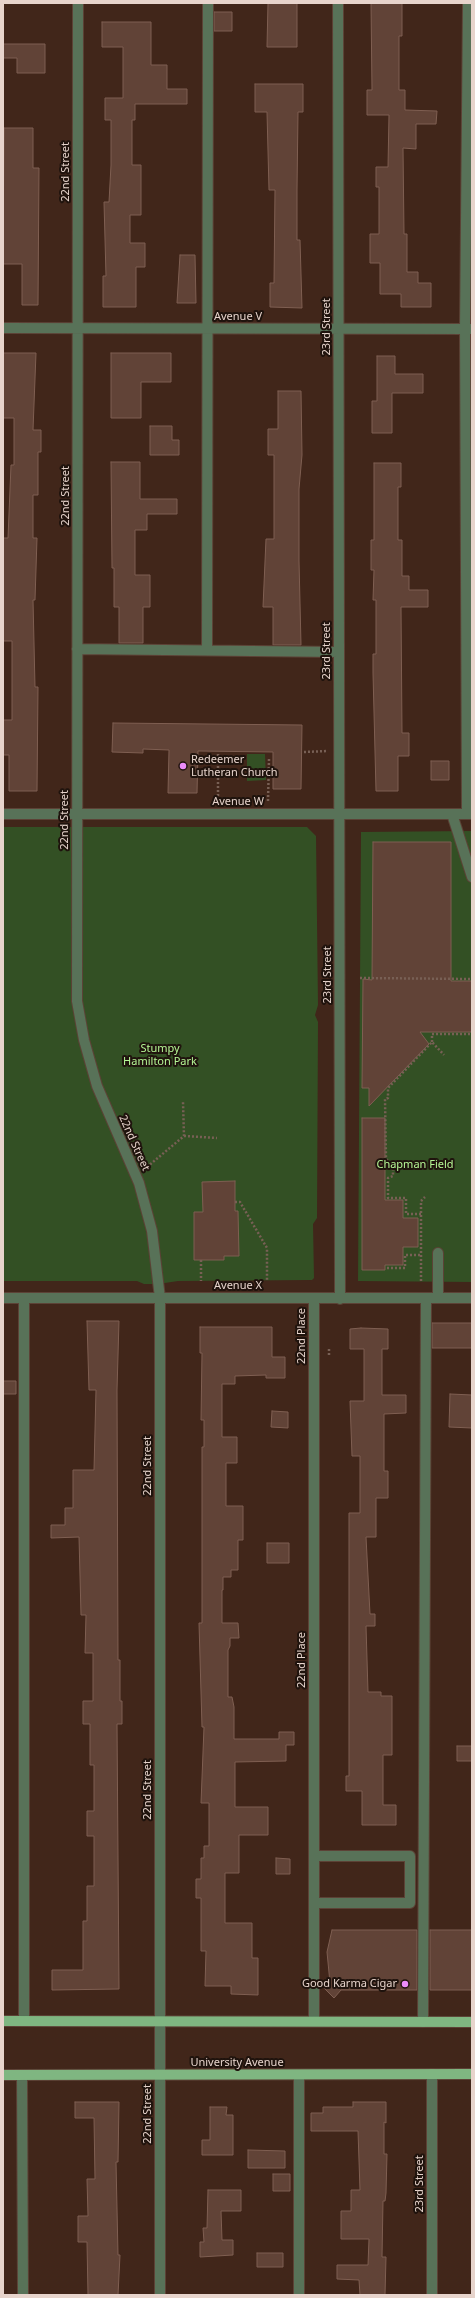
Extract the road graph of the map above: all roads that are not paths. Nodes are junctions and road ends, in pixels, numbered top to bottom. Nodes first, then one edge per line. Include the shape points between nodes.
1 (78, 3) edge
2 (208, 3) edge
3 (338, 3) edge
4 (468, 3) edge
5 (3, 328) edge
6 (78, 328) junction
7 (207, 329) junction
8 (338, 329) junction
9 (468, 329) edge
10 (77, 649) junction
11 (207, 650) junction
12 (339, 652) junction
13 (3, 814) edge
14 (77, 814) junction
15 (340, 814) junction
16 (452, 814) junction
17 (469, 814) edge
18 (472, 877) edge
19 (438, 1253) dead end
20 (3, 1298) edge
21 (24, 1298) junction
22 (160, 1298) junction
23 (438, 1298) junction
24 (472, 1298) edge
25 (314, 1299) junction
26 (340, 1299) junction
27 (426, 1299) junction
28 (314, 1856) junction
29 (314, 1903) junction
30 (160, 2020) junction
31 (3, 2021) edge
32 (24, 2021) junction
33 (314, 2021) junction
34 (423, 2022) junction
35 (472, 2022) edge
36 (432, 2074) junction
37 (472, 2074) edge
38 (3, 2075) edge
39 (22, 2075) junction
40 (299, 2075) junction
41 (160, 2076) junction
42 (23, 2295) edge
43 (160, 2295) edge
44 (299, 2295) edge
45 (432, 2295) edge

1 - 6 street, 22nd Street
2 - 7 street
3 - 8 street, 23rd Street
4 - 9 street
5 - 6 street, Avenue V
6 - 7 street, Avenue V
6 - 10 street, 22nd Street
7 - 8 street, Avenue V
7 - 11 street
8 - 9 street, Avenue V
8 - 12 street, 23rd Street
9 - 17 street
10 - 11 street
10 - 14 street, 22nd Street
11 - 12 street
12 - 15 street, 23rd Street
13 - 14 street, Avenue W
14 - 15 street, Avenue W
14 - 22 street, 22nd Street via 77,1001 84,1040 97,1086 139,1183 152,1231
15 - 16 street, Avenue W
15 - 26 street, 23rd Street
16 - 17 street, Avenue W
16 - 18 street
19 - 23 street
20 - 21 street, Avenue X
21 - 22 street, Avenue X
21 - 32 street
22 - 25 street, Avenue X
22 - 30 street, 22nd Street
23 - 24 street, Avenue X
23 - 27 street, Avenue X
25 - 26 street, Avenue X
25 - 28 street, 22nd Place
26 - 27 street, Avenue X
27 - 34 street
28 - 29 street, 22nd Place
28 - 29 street via 410,1856 410,1903
29 - 33 street, 22nd Place
30 - 32 main road
30 - 33 main road
30 - 41 street, 22nd Street
31 - 32 main road
33 - 34 main road
34 - 35 main road
36 - 37 main road, University Avenue
36 - 40 main road, University Avenue
36 - 45 street, 23rd Street
38 - 39 main road, University Avenue
39 - 41 main road, University Avenue
39 - 42 street
40 - 41 main road, University Avenue
40 - 44 street
41 - 43 street, 22nd Street

